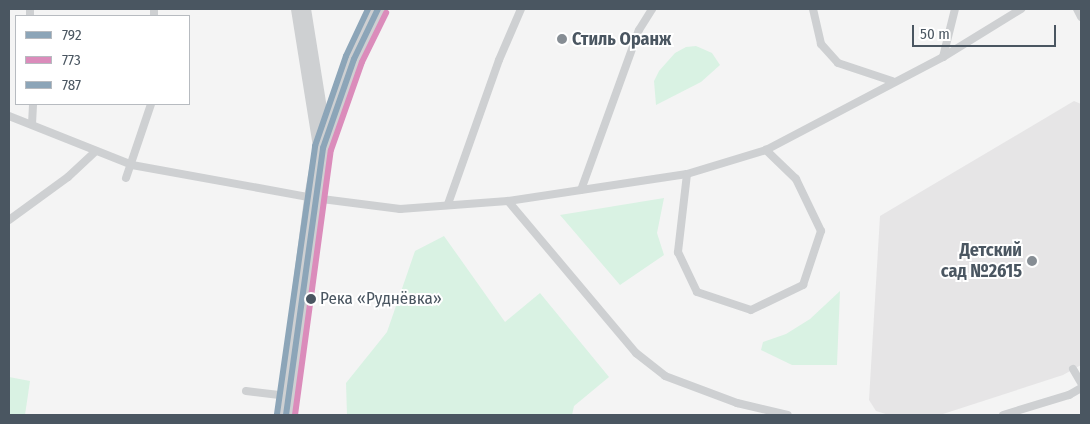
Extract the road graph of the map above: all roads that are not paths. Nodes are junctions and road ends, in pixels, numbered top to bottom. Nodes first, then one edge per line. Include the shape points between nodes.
1 (301, 9) edge
2 (378, 9) edge
3 (521, 9) edge
4 (652, 9) edge
5 (813, 9) edge
6 (955, 9) edge
7 (1020, 9) edge
8 (1077, 9) edge
9 (1081, 17) edge
10 (944, 56) junction
11 (892, 82) junction
12 (33, 105) edge
13 (150, 105) edge
14 (9, 116) edge
15 (32, 124) junction
16 (323, 148) junction
17 (766, 150) junction
18 (96, 151) junction
19 (132, 165) junction
20 (687, 174) junction
21 (126, 178) dead end
22 (581, 190) junction
23 (314, 198) junction
24 (508, 201) junction
25 (448, 204) junction
26 (9, 220) edge
27 (1072, 369) dead end
28 (1081, 383) edge
29 (1081, 388) edge
30 (246, 391) dead end
31 (287, 406) edge
32 (788, 415) edge
33 (1003, 415) edge

1 - 16 street
2 - 16 street via 354,59
3 - 25 lane via 499,60
4 - 22 lane via 639,30
5 - 11 lane via 821,44 838,63
6 - 10 lane
7 - 10 lane
8 - 9 lane
10 - 11 lane
11 - 17 lane
12 - 15 lane
13 - 19 lane
14 - 15 lane
15 - 18 lane
16 - 23 street
17 - 20 lane
17 - 20 lane via 796,180 821,231 803,285 751,310 697,292 678,252
18 - 19 lane
18 - 26 lane via 68,177
19 - 21 lane
19 - 23 lane
20 - 22 lane
22 - 24 lane
23 - 25 lane via 400,209
23 - 31 street
24 - 25 lane
24 - 32 lane via 636,353 665,376 737,403
27 - 28 lane
29 - 33 lane via 1069,395
30 - 31 lane

